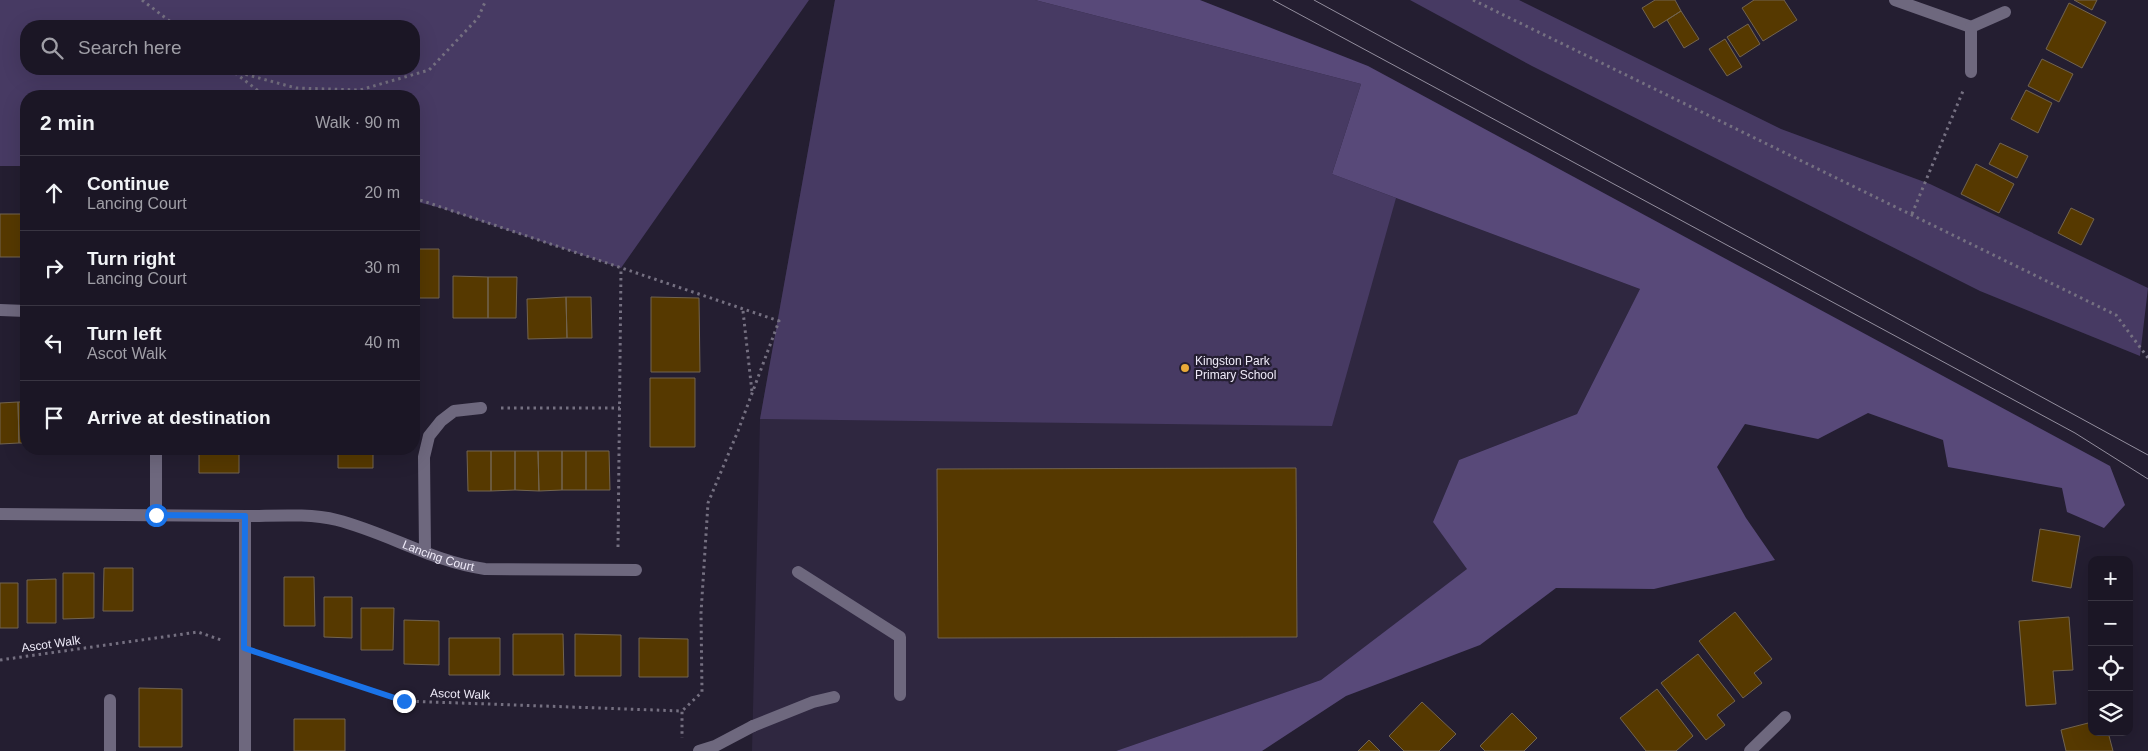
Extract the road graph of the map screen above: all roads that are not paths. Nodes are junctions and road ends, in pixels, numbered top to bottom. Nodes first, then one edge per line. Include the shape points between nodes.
1 (1895, 0) edge
2 (2005, 12) dead end
3 (1970, 27) junction
4 (1971, 72) road end
5 (0, 310) edge
6 (20, 311) edge
7 (481, 408) road end
8 (156, 455) edge
9 (0, 514) edge
10 (156, 515) junction
11 (245, 516) junction
12 (425, 550) junction
13 (636, 570) dead end
14 (798, 572) dead end
15 (900, 695) dead end
16 (834, 697) dead end
17 (110, 700) dead end
18 (1785, 717) dead end
19 (110, 751) edge
20 (245, 751) edge
21 (699, 751) edge
22 (1750, 751) edge

1 - 3 street
2 - 3 street
3 - 4 street
5 - 6 street
7 - 12 street via 454,411 429,436 424,457
8 - 10 street
9 - 10 street, Lancing Court
10 - 11 street, Lancing Court
11 - 12 street, Lancing Court via 335,519
11 - 20 street
12 - 13 street, Lancing Court via 460,566 485,569
14 - 15 street via 900,637
16 - 21 street via 813,702
17 - 19 street
18 - 22 street

